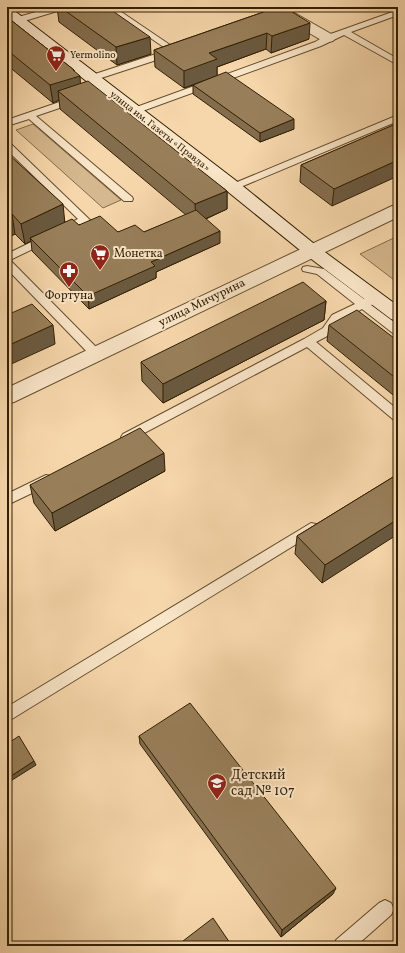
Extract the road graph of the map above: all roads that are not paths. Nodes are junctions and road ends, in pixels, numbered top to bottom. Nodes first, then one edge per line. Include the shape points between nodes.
1 (61, 7) edge
2 (109, 7) edge
3 (274, 7) edge
4 (398, 12) edge
5 (12, 16) edge
6 (345, 32) junction
7 (328, 38) junction
8 (398, 62) edge
9 (95, 88) junction
10 (134, 111) junction
11 (30, 115) junction
12 (398, 118) edge
13 (7, 123) edge
14 (7, 145) edge
15 (233, 187) junction
16 (128, 199) dead end
17 (398, 210) edge
18 (312, 251) junction
19 (7, 258) edge
20 (7, 263) edge
21 (307, 269) dead end
22 (370, 301) junction
23 (398, 315) edge
24 (398, 330) edge
25 (308, 342) junction
26 (96, 354) junction
27 (7, 397) edge
28 (398, 417) edge
29 (119, 441) edge
30 (56, 474) edge
31 (7, 500) edge
32 (324, 521) edge
33 (7, 715) edge
34 (385, 909) dead end
35 (342, 946) edge

1 - 5 lane
2 - 9 lane via 175,51
3 - 7 street
4 - 6 lane
5 - 9 street, улица им. Газеты «Правда»
6 - 7 lane
6 - 8 lane
7 - 10 lane via 318,44
9 - 10 street, улица им. Газеты «Правда»
9 - 11 lane
10 - 15 street, улица им. Газеты «Правда»
11 - 13 lane
11 - 16 lane
12 - 15 lane
14 - 19 lane via 86,220
15 - 18 street, улица им. Газеты «Правда»
17 - 18 street, улица Мичурина
18 - 22 street, улица им. Газеты «Правда»
18 - 26 street, улица Мичурина
20 - 26 lane
21 - 22 lane via 320,271
22 - 23 street, улица им. Газеты «Правда»
22 - 24 lane
22 - 25 lane via 336,318 326,331
25 - 28 lane
25 - 29 lane
26 - 27 street, улица Мичурина
30 - 31 lane
32 - 33 lane
34 - 35 lane

